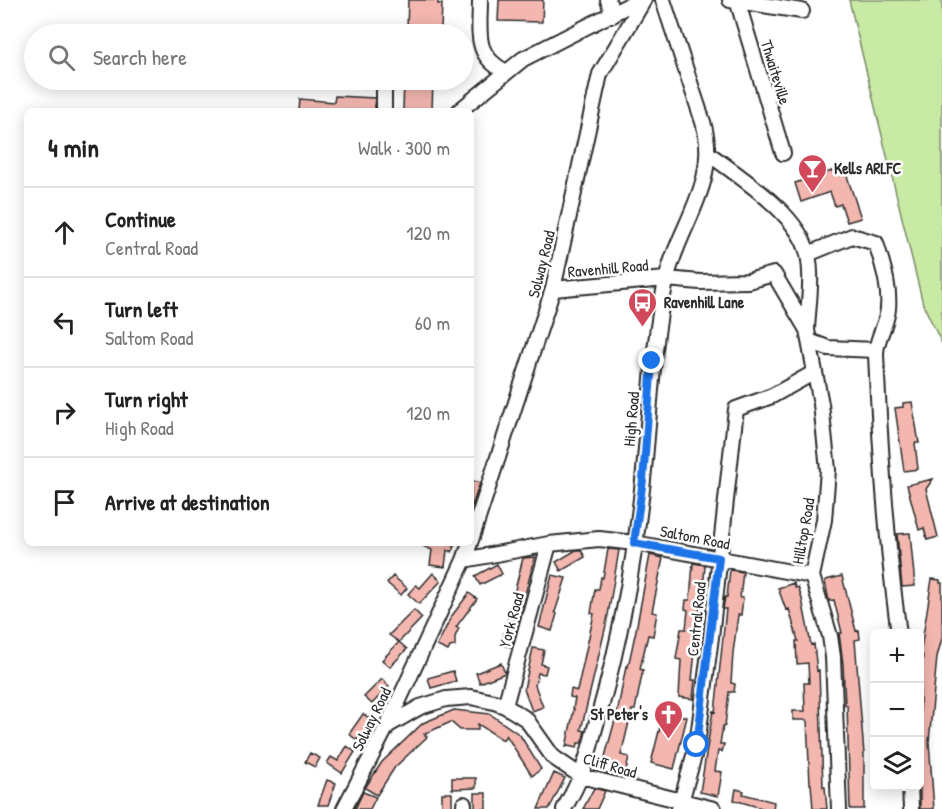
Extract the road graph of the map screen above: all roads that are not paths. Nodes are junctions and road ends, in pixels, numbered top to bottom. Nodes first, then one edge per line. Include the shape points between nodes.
1 (480, 0) edge
2 (608, 0) edge
3 (639, 0) edge
4 (644, 0) edge
5 (663, 0) edge
6 (735, 0) edge
7 (802, 11) dead end
8 (613, 15) junction
9 (506, 72) junction
10 (384, 90) edge
11 (384, 108) edge
12 (463, 108) edge
13 (783, 153) dead end
14 (709, 154) junction
15 (808, 254) junction
16 (666, 279) junction
17 (553, 289) junction
18 (808, 335) junction
19 (876, 350) junction
20 (815, 372) junction
21 (474, 522) edge
22 (634, 543) junction
23 (549, 544) junction
24 (469, 546) edge
25 (719, 558) junction
26 (464, 560) junction
27 (812, 576) junction
28 (898, 629) edge
29 (505, 706) junction
30 (387, 726) junction
31 (581, 776) junction
32 (910, 791) edge
33 (681, 805) edge
34 (344, 809) edge
35 (564, 809) edge
36 (714, 809) edge
37 (839, 809) edge
38 (911, 809) edge

1 - 9 street via 484,54 491,64
2 - 8 street
3 - 8 street
4 - 17 street, Solway Road via 600,75
5 - 14 street, High Road via 708,138
6 - 7 street, Thwaiteville
6 - 13 street, Thwaiteville
8 - 9 street via 523,59
9 - 12 street
10 - 11 street
14 - 15 street, Hilltop Road via 776,206 796,230
14 - 16 street, High Road via 705,178
15 - 18 street, Hilltop Road
15 - 19 street via 852,236 876,243 887,277 887,316
16 - 17 street, Ravenhill Road
16 - 18 street, Hilltop Road via 748,281 774,274
16 - 22 street, High Road via 652,361
17 - 21 street, Solway Road
18 - 19 street via 828,348
18 - 20 street, Hilltop Road
19 - 28 street via 889,557
20 - 25 street, Central Road via 772,396 736,409
20 - 27 street, Hilltop Road via 828,470 824,519
22 - 23 street, Saltom Road via 599,539
22 - 25 street, Saltom Road
22 - 31 street, High Road via 611,671
23 - 26 street, Saltom Road
23 - 29 street, York Road
24 - 26 street, Solway Road
25 - 27 street, Saltom Road
25 - 33 street, Central Road via 697,745
26 - 30 street, Solway Road
27 - 37 street, Hilltop Road via 833,657
29 - 30 street, Cliff Road via 471,697 446,699 420,707
29 - 31 street, Cliff Road via 526,719 553,757
30 - 34 street, Solway Road
31 - 33 street, Cliff Road
31 - 35 street, High Road
32 - 38 street
33 - 36 street, Cliff Road

